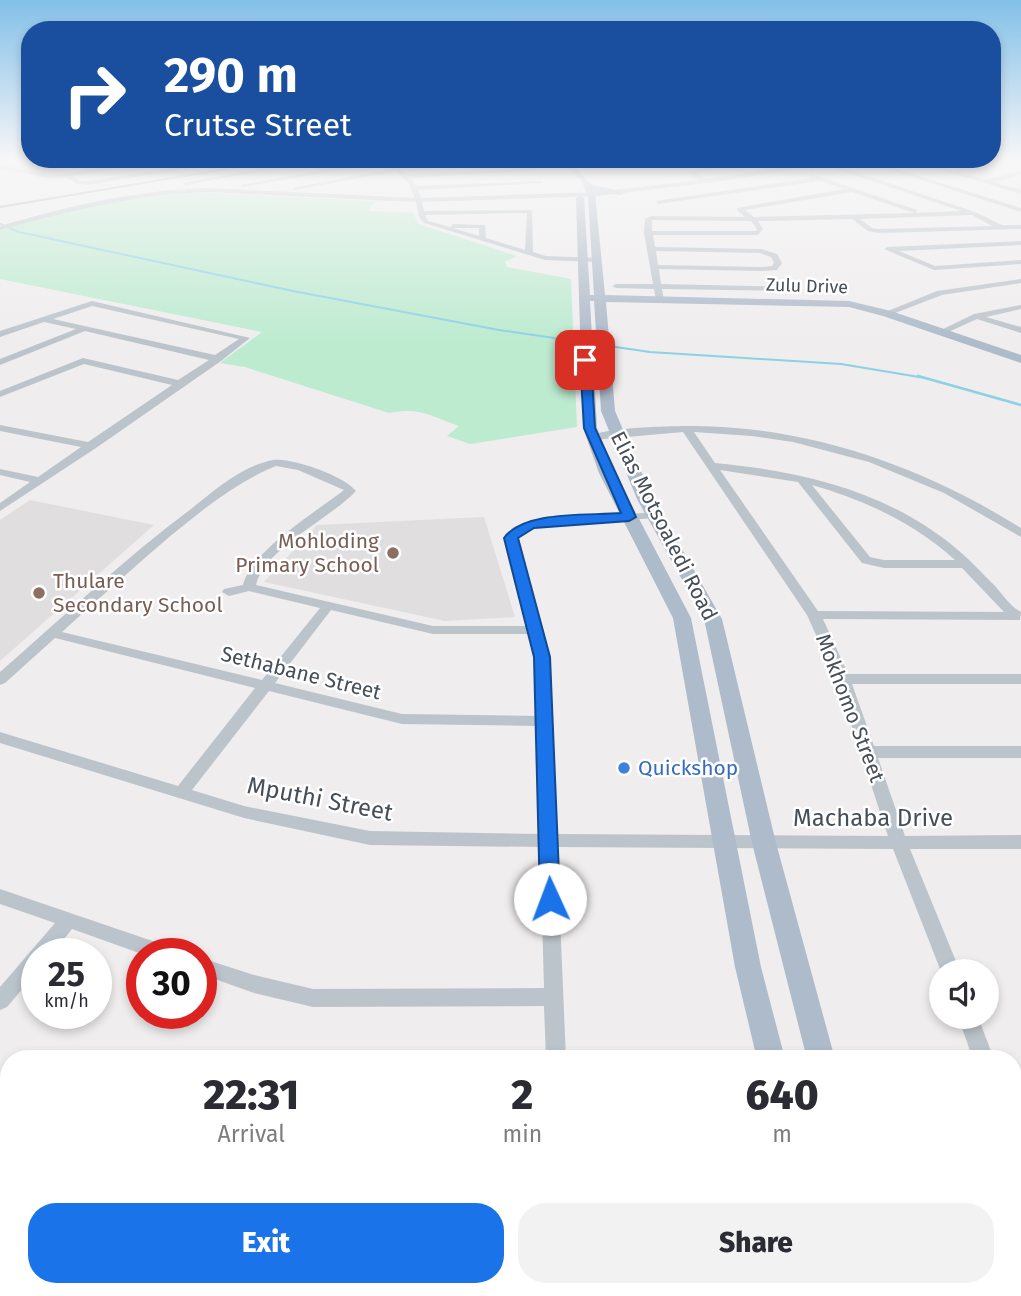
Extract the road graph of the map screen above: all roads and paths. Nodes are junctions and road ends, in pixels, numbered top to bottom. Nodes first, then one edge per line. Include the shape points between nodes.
1 (22, 221) edge
2 (425, 221) edge
3 (530, 221) edge
4 (583, 221) edge
5 (590, 221) edge
6 (647, 221) edge
7 (754, 221) edge
8 (860, 221) edge
9 (989, 221) edge
10 (4, 227) edge
11 (441, 227) junction
12 (1021, 227) edge
13 (1002, 228) junction
14 (649, 233) junction
15 (482, 239) junction
16 (1021, 243) edge
17 (652, 249) junction
18 (529, 253) junction
19 (581, 260) junction
20 (597, 260) junction
21 (1021, 262) edge
22 (656, 267) junction
23 (1021, 281) edge
24 (616, 286) dead end
25 (659, 287) junction
26 (794, 289) dead end
27 (583, 298) junction
28 (601, 299) junction
29 (660, 301) junction
30 (1021, 307) edge
31 (887, 313) junction
32 (977, 316) junction
33 (41, 319) junction
34 (84, 329) junction
35 (1021, 330) edge
36 (941, 332) junction
37 (0, 334) edge
38 (593, 342) junction
39 (218, 359) junction
40 (1021, 359) edge
41 (0, 362) edge
42 (181, 384) junction
43 (0, 394) edge
44 (0, 428) edge
45 (687, 429) junction
46 (616, 435) junction
47 (593, 438) junction
48 (92, 446) junction
49 (712, 466) junction
50 (0, 472) edge
51 (802, 480) junction
52 (41, 481) junction
53 (0, 508) edge
54 (655, 514) junction
55 (629, 517) junction
56 (1021, 533) edge
57 (966, 564) junction
58 (250, 587) junction
59 (229, 592) dead end
60 (327, 607) junction
61 (814, 615) junction
62 (1018, 616) edge
63 (537, 631) junction
64 (54, 634) junction
65 (843, 679) junction
66 (1021, 679) edge
67 (0, 680) edge
68 (262, 686) junction
69 (543, 721) junction
70 (0, 737) edge
71 (1021, 751) edge
72 (867, 752) junction
73 (181, 793) junction
74 (548, 841) junction
75 (898, 841) junction
76 (1021, 842) edge
77 (725, 843) junction
78 (764, 843) junction
79 (0, 896) edge
80 (68, 920) junction
81 (53, 938) edge
82 (126, 940) edge
83 (945, 959) edge
84 (217, 971) edge
85 (21, 976) edge
86 (554, 997) junction
87 (0, 1001) edge
88 (973, 1029) edge
89 (556, 1050) edge
90 (769, 1050) edge
91 (819, 1050) edge
92 (981, 1050) edge

1 - 10 street
2 - 11 street
3 - 18 street
4 - 19 main road, Elias Motsoaledi Road
5 - 20 main road, Elias Motsoaledi Road
6 - 14 street
7 - 14 street via 760,232 753,234
8 - 13 street via 878,231
9 - 13 street
11 - 15 street
11 - 15 street via 482,226
12 - 13 street
14 - 17 street
15 - 18 street
16 - 21 street via 888,249 934,268
17 - 22 street
17 - 22 street via 755,251 774,256 778,265
18 - 19 street via 552,260
19 - 20 street
19 - 27 main road, Elias Motsoaledi Road
20 - 28 main road, Elias Motsoaledi Road
22 - 25 street
23 - 31 street via 940,293
24 - 25 street, Zulu Drive
25 - 26 street, Zulu Drive
25 - 29 street
27 - 28 main road, Zulu Drive
27 - 38 main road, Elias Motsoaledi Road
28 - 29 main road, Zulu Drive
28 - 38 main road, Elias Motsoaledi Road
29 - 31 main road, Zulu Drive via 839,303
30 - 32 street
31 - 36 main road, Zulu Drive
32 - 35 street
32 - 36 street
33 - 34 street
33 - 37 street
33 - 39 street via 94,303 242,335 245,339
34 - 39 street
34 - 41 street
36 - 40 main road, Zulu Drive
38 - 46 main road, Elias Motsoaledi Road
38 - 47 main road, Elias Motsoaledi Road via 586,407
39 - 42 street
42 - 43 street via 83,361
42 - 48 street
44 - 48 street
45 - 46 street
45 - 49 street, Mokhomo Street
45 - 56 street via 840,448 950,489
46 - 47 street
46 - 54 main road, Elias Motsoaledi Road
47 - 55 main road, Elias Motsoaledi Road
48 - 52 street
49 - 51 street
49 - 61 street, Mokhomo Street
50 - 52 street
51 - 57 street via 904,517
51 - 57 street via 866,560
52 - 53 street
54 - 55 street
54 - 78 main road, Elias Motsoaledi Road via 713,618
55 - 63 street via 531,524 512,535
55 - 77 main road, Elias Motsoaledi Road via 682,618
57 - 62 street
58 - 59 street
58 - 60 street
58 - 64 street via 253,574 295,533 350,491 348,487 291,466 265,466 207,501
60 - 63 street via 441,631
60 - 68 street
61 - 62 street
61 - 65 street, Mokhomo Street
63 - 69 street
64 - 67 street
64 - 68 street, Sethabane Street
65 - 66 street
65 - 72 street, Mokhomo Street
68 - 69 street, Sethabane Street via 402,719
68 - 73 street
69 - 74 street
70 - 73 street, Mputhi Street
71 - 72 street
72 - 75 street, Mokhomo Street
73 - 74 street, Mputhi Street via 244,812 370,838
74 - 77 street, Mputhi Street
74 - 86 street
75 - 76 street, Machaba Drive
75 - 78 street, Machaba Drive
75 - 83 street, Mokhomo Street
77 - 78 street, Machaba Drive
77 - 90 main road, Elias Motsoaledi Road
78 - 91 main road, Elias Motsoaledi Road
79 - 80 street
80 - 81 street
80 - 82 street
84 - 86 street via 313,998
85 - 87 street
86 - 89 street
88 - 92 street

